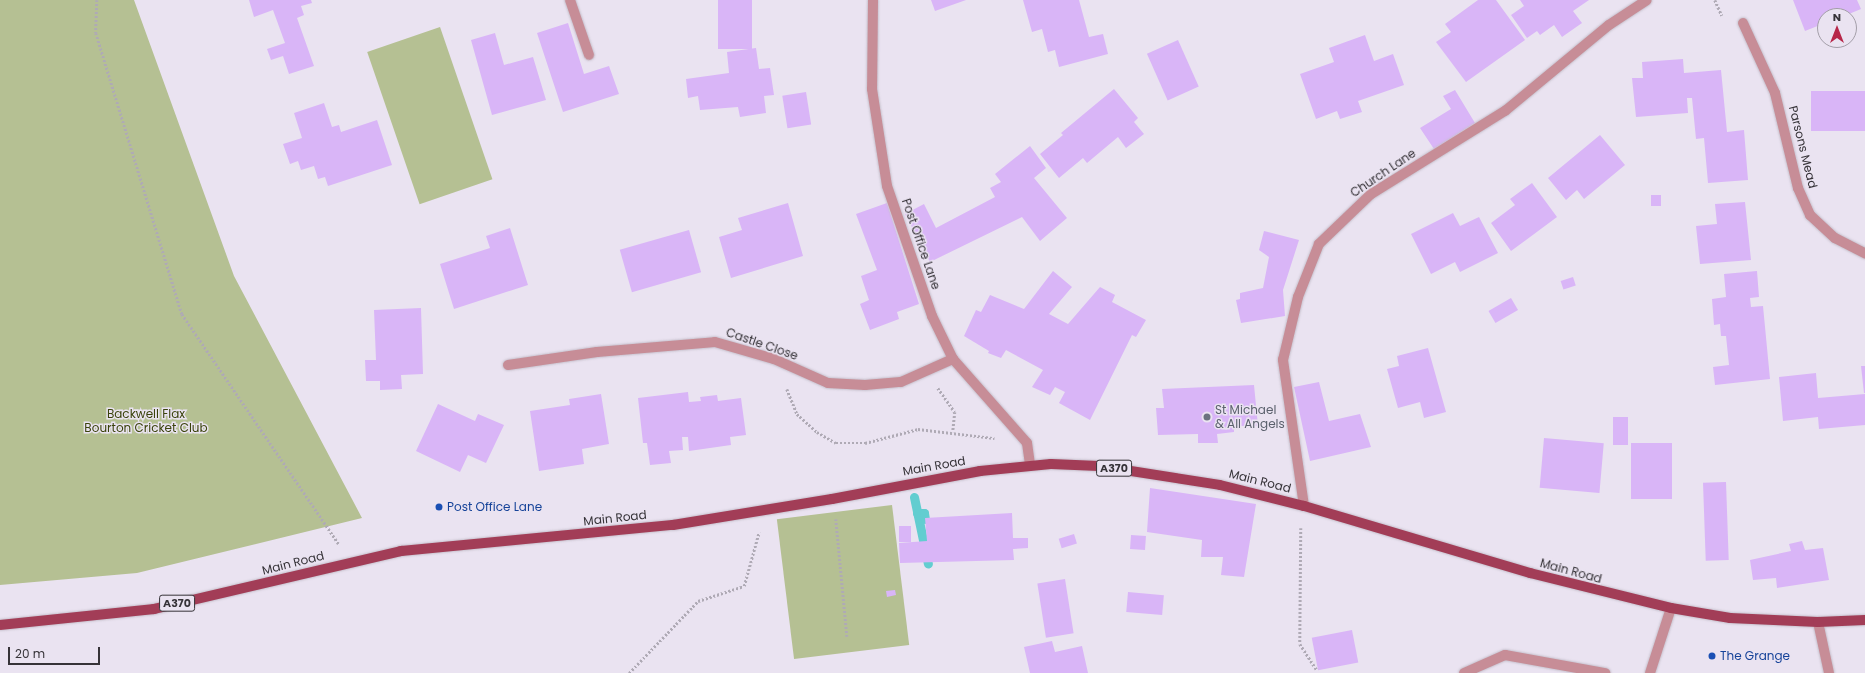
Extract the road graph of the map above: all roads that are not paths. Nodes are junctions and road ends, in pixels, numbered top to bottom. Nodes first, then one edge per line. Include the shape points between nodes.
1 (570, 0) edge
2 (873, 0) edge
3 (1647, 0) edge
4 (1743, 23) dead end
5 (589, 55) dead end
6 (1865, 253) edge
7 (953, 359) junction
8 (508, 365) dead end
9 (1030, 464) junction
10 (1304, 506) junction
11 (1671, 608) junction
12 (1865, 620) edge
13 (1818, 622) junction
14 (0, 624) edge
15 (1464, 673) edge
16 (1605, 673) edge
17 (1650, 673) edge
18 (1828, 673) edge

1 - 5 street
2 - 7 street, Post Office Lane via 872,89 887,186 932,316
3 - 10 street, Church Lane via 1609,25 1505,111 1371,194 1319,244 1298,297 1283,360
4 - 6 street, Parsons Mead via 1775,93 1798,188 1810,215 1835,238
7 - 8 street, Castle Close via 915,377 886,384 834,384 774,359 731,345 708,342 597,352
7 - 9 street, Post Office Lane via 1027,443
9 - 10 main road, Main Road / A370 via 1119,469 1220,485
9 - 14 main road, Main Road / A370 via 929,479 673,525 401,551 154,609
10 - 11 main road, Main Road / A370 via 1530,573
11 - 13 main road, Main Road / A370 via 1730,618
11 - 17 street
12 - 13 main road, Main Road / A370
13 - 18 street
15 - 16 street via 1505,655

